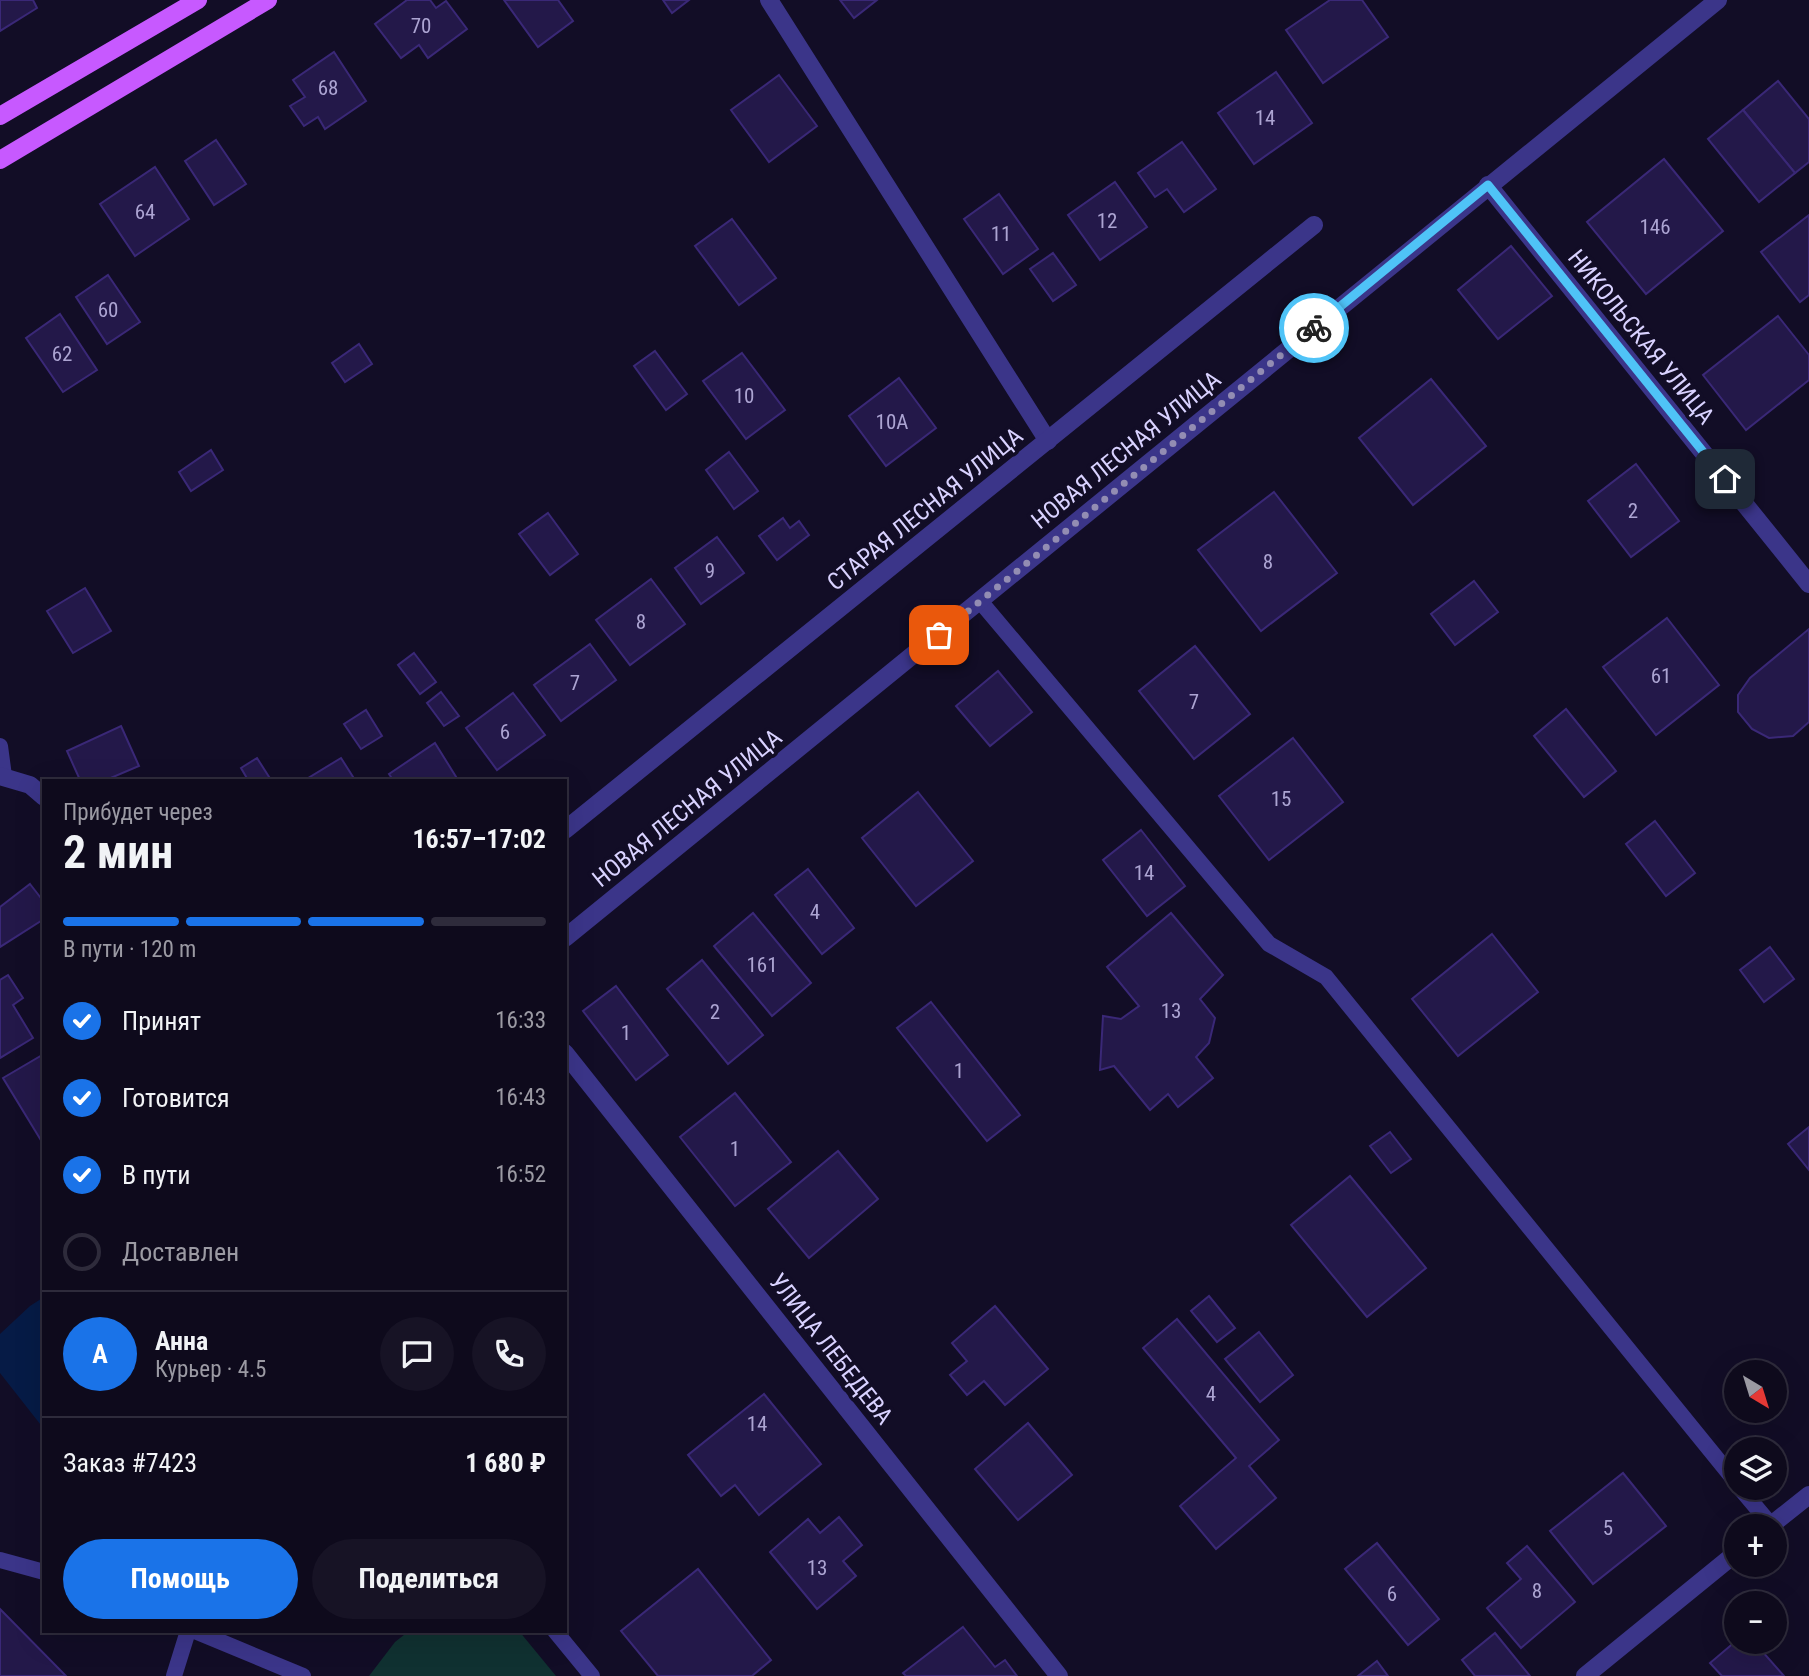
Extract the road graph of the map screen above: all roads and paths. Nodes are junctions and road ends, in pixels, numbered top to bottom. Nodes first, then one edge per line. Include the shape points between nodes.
1 (198, 0) edge
2 (268, 0) edge
3 (769, 0) edge
4 (1718, 0) edge
5 (0, 116) edge
6 (0, 160) edge
7 (1488, 185) junction
8 (1314, 225) dead end
9 (1048, 441) junction
10 (1809, 584) edge
11 (981, 601) junction
12 (0, 746) edge
13 (2, 776) edge
14 (42, 795) edge
15 (567, 828) edge
16 (567, 936) edge
17 (567, 1056) edge
18 (1724, 1467) edge
19 (1809, 1495) edge
20 (1749, 1500) edge
21 (1761, 1514) edge
22 (1785, 1514) edge
23 (0, 1560) edge
24 (1724, 1563) edge
25 (42, 1571) edge
26 (187, 1633) edge
27 (200, 1633) edge
28 (557, 1633) edge
29 (174, 1676) edge
30 (303, 1676) edge
31 (592, 1676) edge
32 (1059, 1676) edge
33 (1585, 1676) edge

1 - 5 main road
2 - 6 main road
3 - 9 street
4 - 7 street, НОВАЯ ЛЕСНАЯ УЛИЦА
7 - 10 street, НИКОЛЬСКАЯ УЛИЦА
7 - 11 street, НОВАЯ ЛЕСНАЯ УЛИЦА
8 - 9 street, СТАРАЯ ЛЕСНАЯ УЛИЦА
9 - 15 street, СТАРАЯ ЛЕСНАЯ УЛИЦА
11 - 16 street, НОВАЯ ЛЕСНАЯ УЛИЦА
11 - 18 lane via 1269,944 1326,977
12 - 13 lane
13 - 14 street via 30,785
17 - 32 street, УЛИЦА ЛЕБЕДЕВА
19 - 22 street
20 - 21 lane
23 - 25 lane
24 - 33 street
26 - 29 lane
27 - 30 lane
28 - 31 lane

